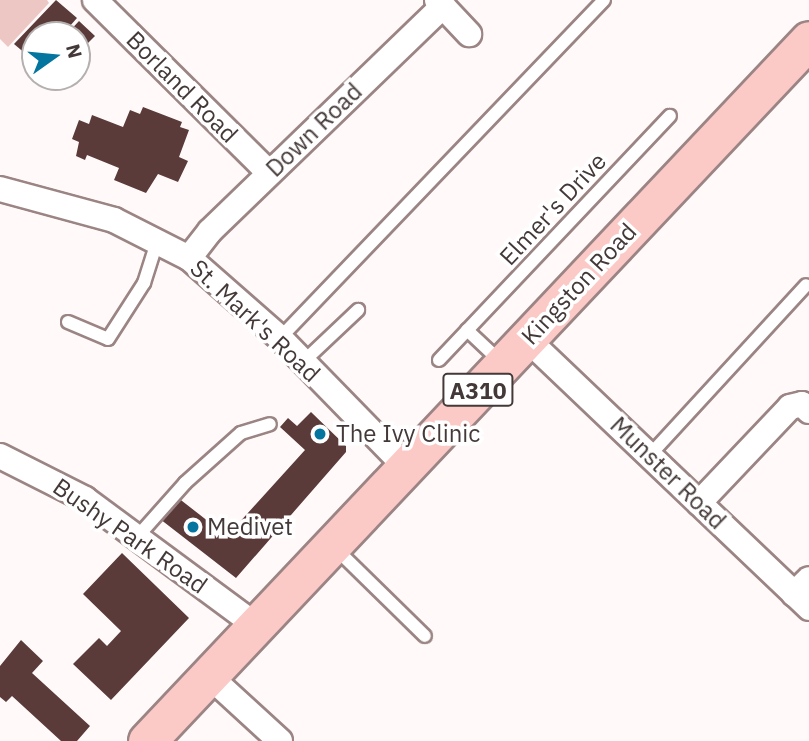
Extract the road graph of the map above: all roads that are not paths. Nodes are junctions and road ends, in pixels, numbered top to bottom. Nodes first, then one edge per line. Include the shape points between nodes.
1 (95, 0) edge
2 (604, 0) edge
3 (440, 3) edge
4 (469, 34) dead end
5 (807, 45) edge
6 (670, 116) dead end
7 (269, 173) junction
8 (0, 189) edge
9 (158, 242) junction
10 (189, 258) junction
11 (806, 285) dead end
12 (358, 310) dead end
13 (68, 322) dead end
14 (467, 330) junction
15 (280, 338) junction
16 (515, 351) junction
17 (439, 360) dead end
18 (303, 362) junction
19 (809, 411) edge
20 (270, 424) dead end
21 (0, 456) edge
22 (649, 456) junction
23 (406, 467) junction
24 (699, 503) junction
25 (138, 536) junction
26 (332, 544) junction
27 (804, 593) edge
28 (255, 625) junction
29 (425, 636) dead end
30 (207, 674) junction
31 (147, 741) edge
32 (280, 741) edge

1 - 7 street, Borland Road
2 - 15 lane
3 - 4 street, Down Road
3 - 7 street, Down Road
5 - 16 main road, Kingston Road / A310
6 - 14 lane, Elmer's Drive
7 - 10 street, Down Road
8 - 9 street, St. Mark's Road via 114,220
9 - 10 street, St. Mark's Road
9 - 13 lane via 144,283 108,339
10 - 15 street, St. Mark's Road
11 - 22 lane
12 - 18 lane
14 - 16 lane
14 - 17 lane, Elmer's Drive
15 - 18 street, St. Mark's Road
16 - 22 street, Munster Road
16 - 23 main road, Kingston Road / A310
18 - 23 street, St. Mark's Road
19 - 24 street via 802,404 790,407
20 - 25 lane via 241,433 184,483
21 - 25 street, Bushy Park Road via 85,499
22 - 24 street, Munster Road
23 - 26 main road, Kingston Road / A310
24 - 27 street, Munster Road
25 - 28 street, Bushy Park Road
26 - 28 main road, Kingston Road / A310
26 - 29 lane
28 - 30 main road, Kingston Road / A310
30 - 31 main road, Kingston Road / A310
30 - 32 street

